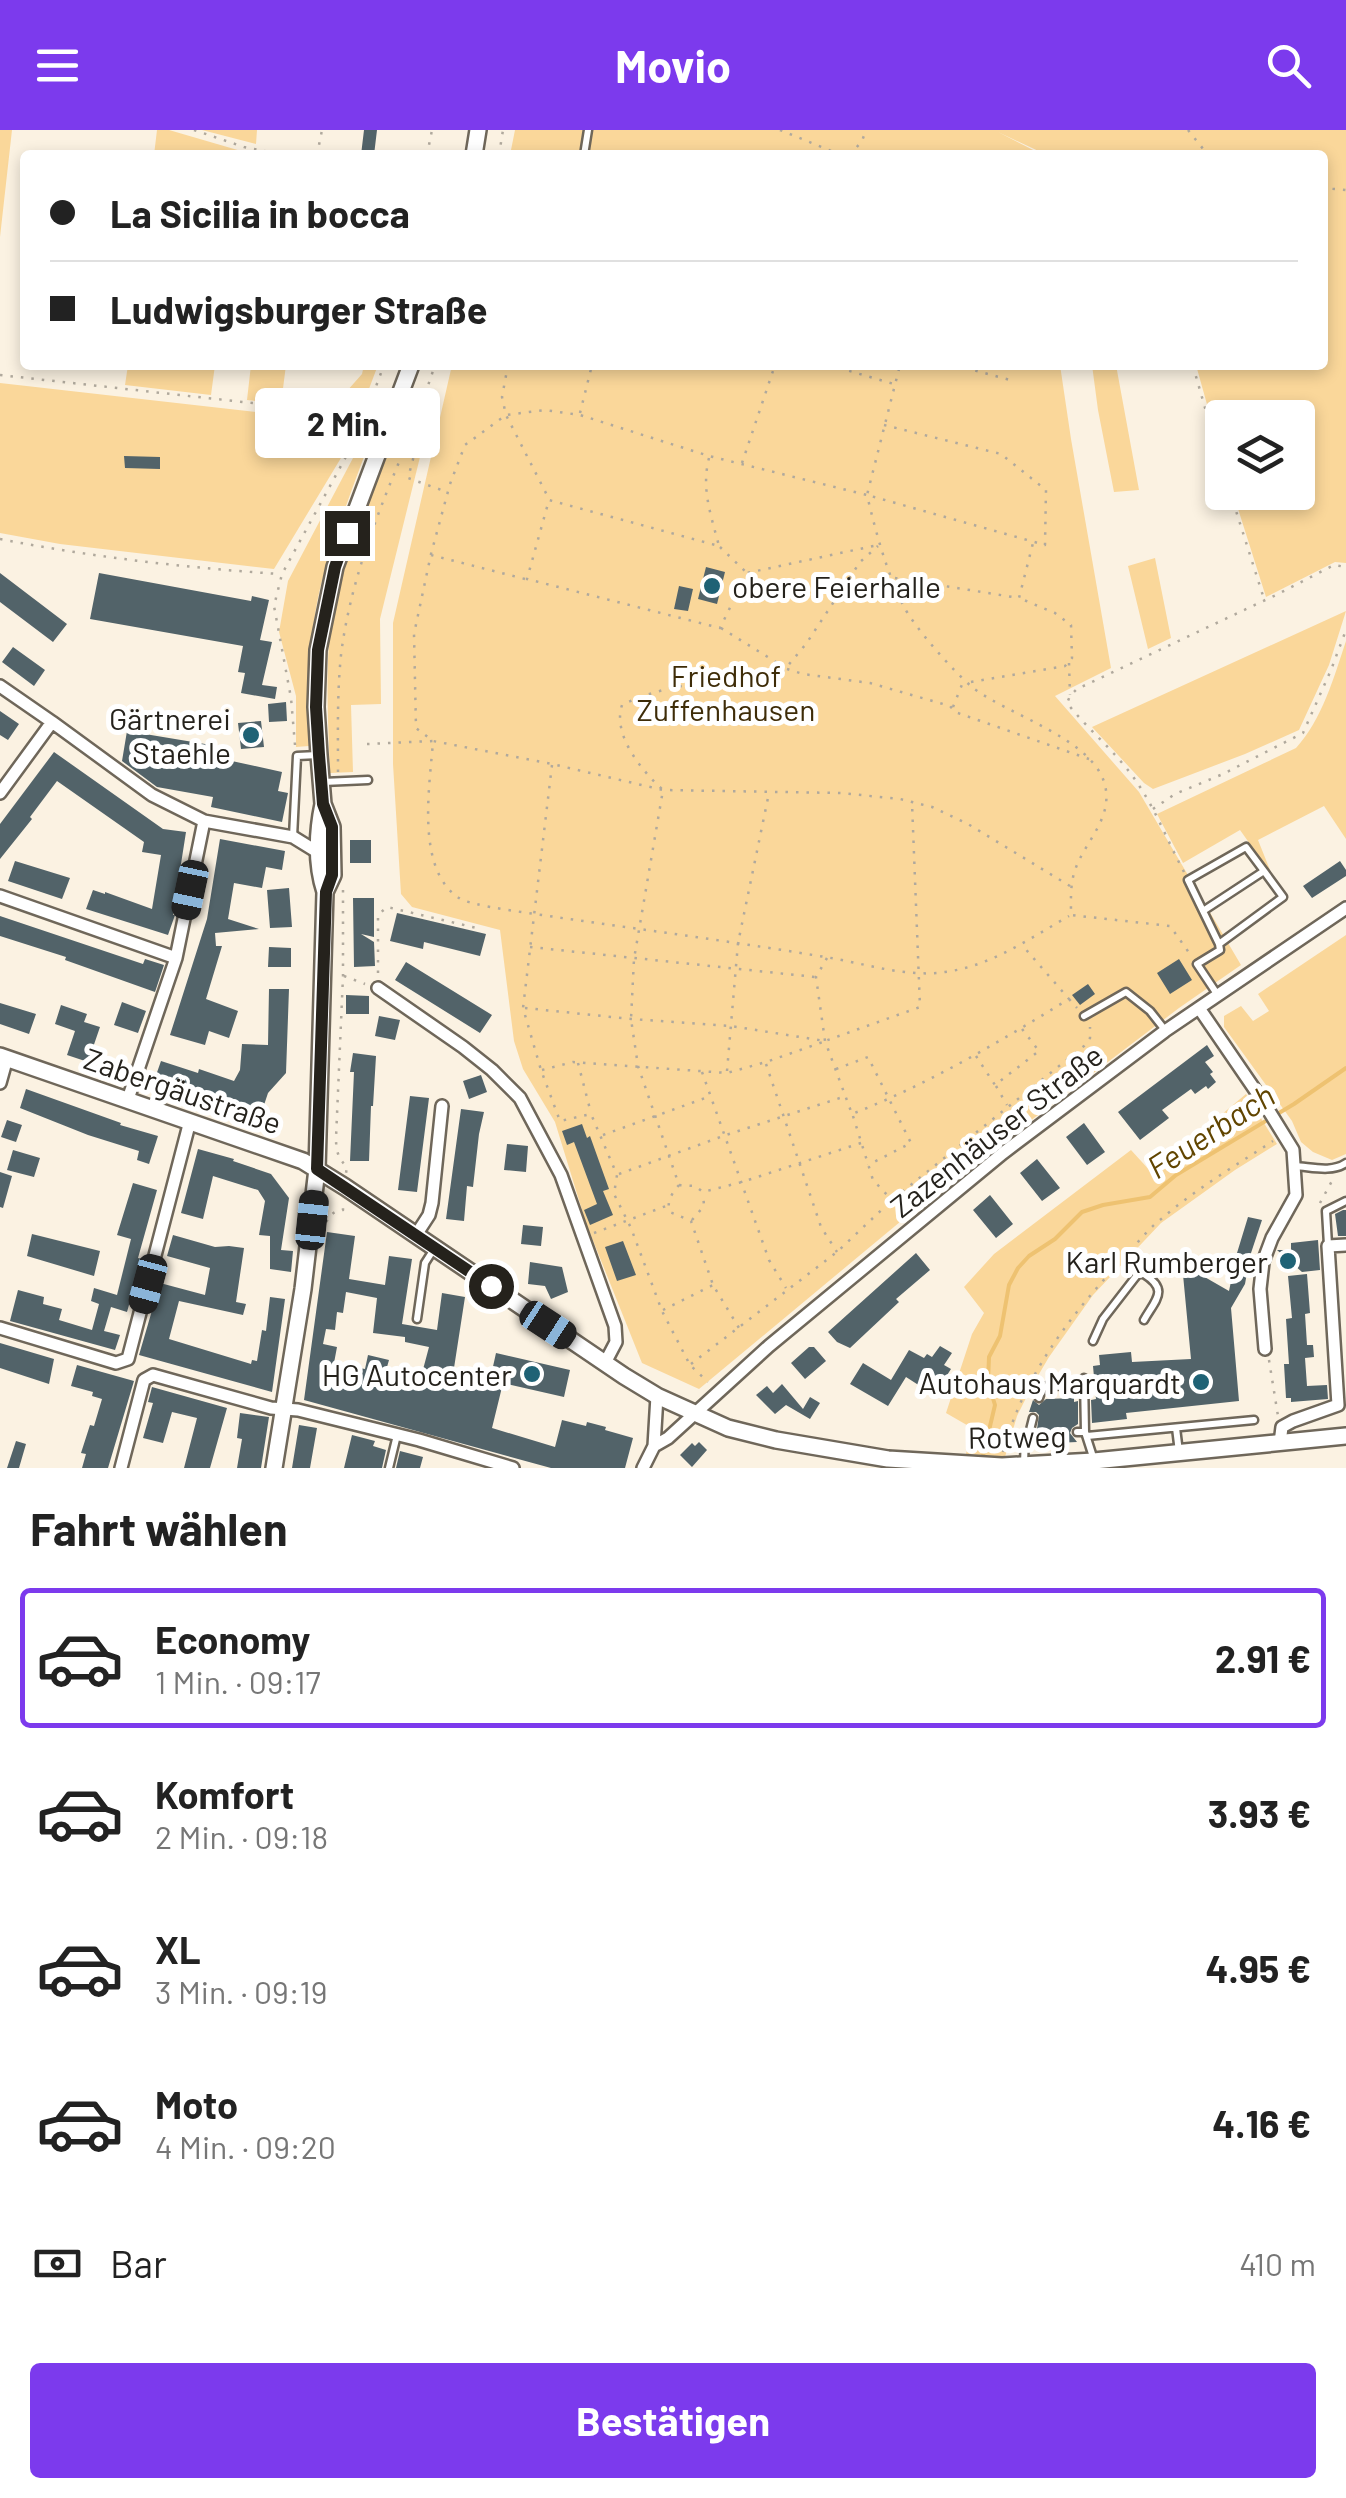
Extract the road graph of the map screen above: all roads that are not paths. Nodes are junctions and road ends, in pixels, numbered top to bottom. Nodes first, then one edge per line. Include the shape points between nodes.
1 (409, 370) edge
2 (389, 424) junction
3 (415, 435) road end
4 (0, 686) edge
5 (52, 722) junction
6 (319, 755) junction
7 (368, 780) dead end
8 (330, 782) junction
9 (0, 793) edge
10 (323, 804) junction
11 (204, 821) junction
12 (293, 836) junction
13 (312, 848) junction
14 (1264, 871) junction
15 (326, 892) junction
16 (0, 896) edge
17 (1346, 908) edge
18 (1203, 911) junction
19 (1219, 944) junction
20 (176, 958) junction
21 (378, 988) road end
22 (1217, 996) junction
23 (1199, 1008) junction
24 (1084, 1016) road end
25 (1165, 1031) junction
26 (4, 1057) edge
27 (0, 1083) edge
28 (128, 1099) junction
29 (442, 1106) dead end
30 (190, 1121) junction
31 (1346, 1163) edge
32 (1295, 1166) junction
33 (317, 1169) junction
34 (1346, 1201) edge
35 (416, 1235) junction
36 (1346, 1245) edge
37 (1328, 1246) junction
38 (435, 1248) junction
39 (417, 1320) dead end
40 (1144, 1320) dead end
41 (0, 1328) edge
42 (1093, 1341) dead end
43 (1265, 1349) road end
44 (605, 1363) junction
45 (657, 1396) junction
46 (1039, 1398) dead end
47 (1342, 1404) edge
48 (284, 1409) junction
49 (695, 1414) junction
50 (1033, 1418) dead end
51 (1254, 1420) dead end
52 (1176, 1428) junction
53 (1083, 1433) junction
54 (1281, 1435) junction
55 (397, 1436) junction
56 (1346, 1436) edge
57 (654, 1446) junction
58 (1179, 1453) junction
59 (1094, 1461) junction
60 (1024, 1465) junction
61 (966, 1466) edge
62 (996, 1466) edge
63 (121, 1468) edge
64 (274, 1468) edge
65 (389, 1468) edge
66 (512, 1468) edge
67 (644, 1468) edge

1 - 2 main road
2 - 3 lane
2 - 6 main road via 326,602 318,650
4 - 5 street
5 - 9 street
5 - 11 street via 152,795
6 - 8 main road
6 - 12 lane via 296,756
7 - 8 lane
8 - 10 main road
10 - 13 main road
10 - 15 main road via 332,827
11 - 12 street
11 - 20 street
12 - 13 street
13 - 15 main road
14 - 18 lane
14 - 18 lane via 1246,847 1188,880
14 - 19 lane via 1284,897
15 - 33 main road
16 - 20 street
17 - 22 street, Zazenhäuser Straße
18 - 19 lane
19 - 22 lane via 1220,950 1197,964
20 - 28 street
21 - 44 street via 477,1058 520,1098 561,1174 618,1336
22 - 23 street, Zazenhäuser Straße
23 - 25 street, Zazenhäuser Straße
23 - 32 street via 1280,1128
24 - 25 lane via 1126,992
25 - 49 street, Zazenhäuser Straße via 1002,1153
26 - 27 street
26 - 28 main road, Zabergäustraße
28 - 30 main road, Zabergäustraße
29 - 35 street via 432,1204
30 - 33 main road, Zabergäustraße
30 - 41 street via 128,1359 116,1363
31 - 32 lane
32 - 43 street via 1296,1195 1263,1262
33 - 35 main road, Zabergäustraße
33 - 48 main road
34 - 37 lane via 1326,1211
35 - 38 main road, Zabergäustraße
36 - 37 street
37 - 47 street
38 - 39 lane via 426,1263
38 - 44 main road, Zabergäustraße
40 - 42 lane via 1158,1288 1138,1274
44 - 45 main road, Zabergäustraße
45 - 49 main road, Zabergäustraße
45 - 57 street
46 - 53 lane via 1047,1386 1084,1382
47 - 54 street via 1293,1420
48 - 55 street
48 - 63 street via 153,1376 144,1380
48 - 64 main road
49 - 57 street, Zazenhäuser Straße
49 - 61 main road, Rotweg via 776,1440
50 - 60 lane
51 - 52 lane
52 - 53 lane
52 - 58 lane
53 - 59 lane
54 - 56 main road, Rotweg
54 - 58 main road, Rotweg
55 - 65 lane
55 - 66 street
57 - 67 street
58 - 59 main road, Rotweg
59 - 60 main road, Rotweg
60 - 62 main road, Rotweg
61 - 62 main road, Rotweg

